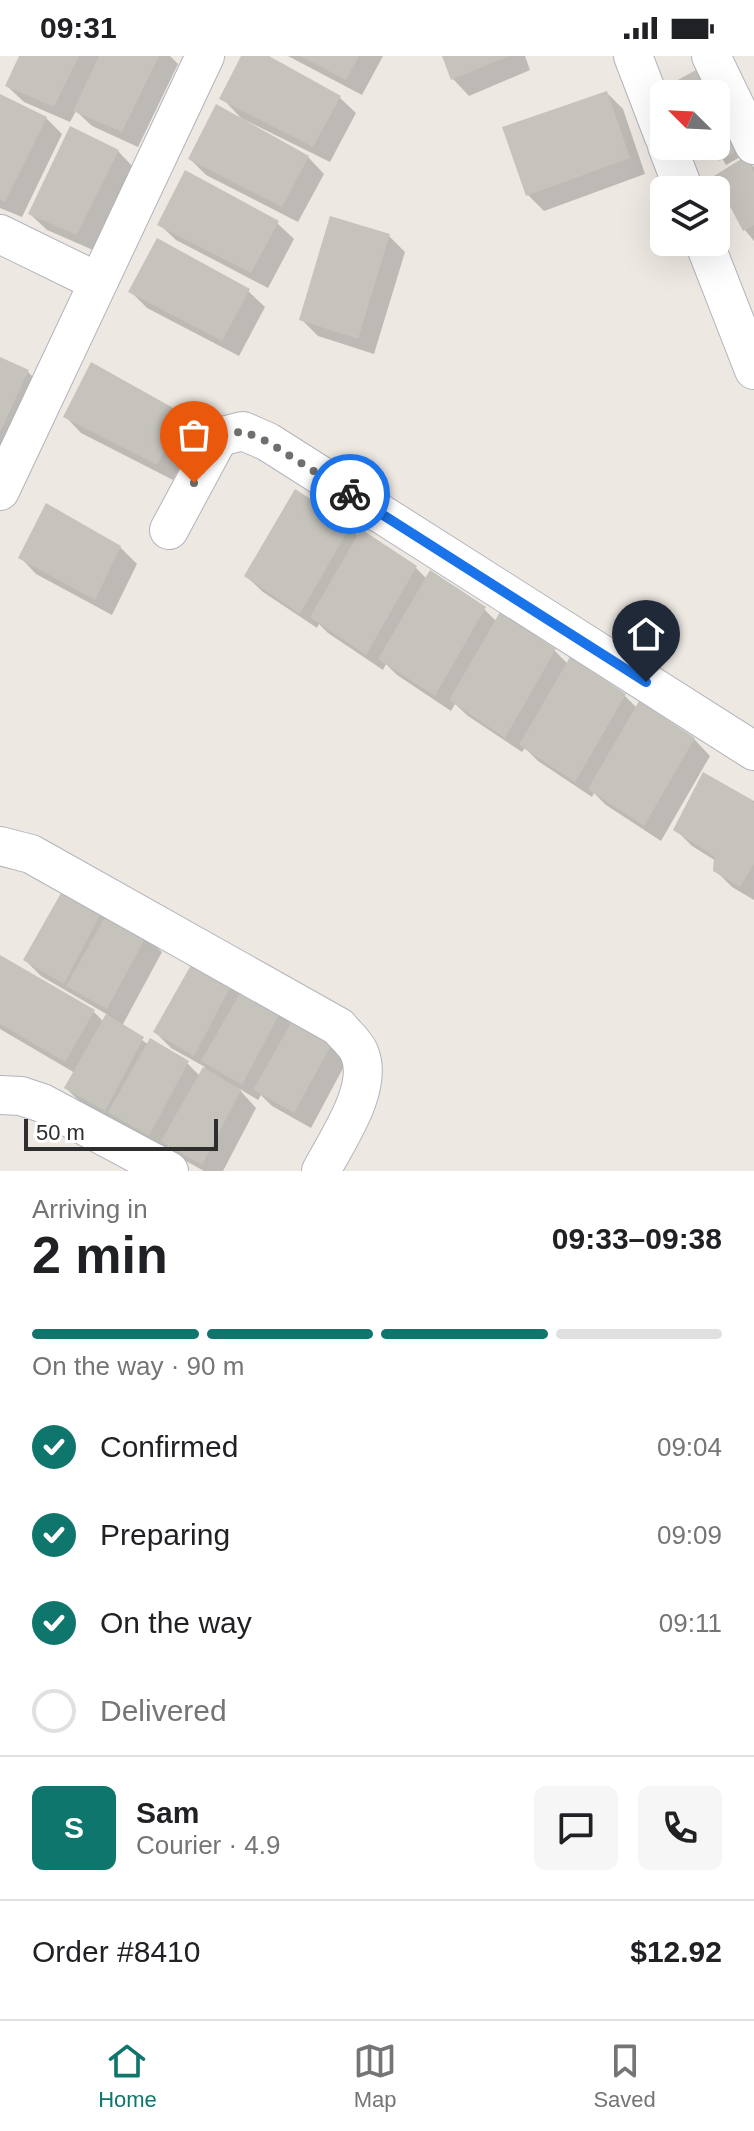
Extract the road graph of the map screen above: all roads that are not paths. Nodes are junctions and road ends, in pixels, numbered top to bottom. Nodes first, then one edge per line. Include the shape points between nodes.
1 (205, 56) edge
2 (633, 56) edge
3 (711, 56) edge
4 (650, 100) edge
5 (754, 145) edge
6 (0, 234) edge
7 (709, 256) edge
8 (98, 282) junction
9 (754, 370) edge
10 (0, 491) edge
11 (169, 530) dead end
12 (754, 751) edge
13 (0, 846) edge
14 (0, 1095) edge
15 (169, 1171) edge
16 (321, 1171) edge

1 - 8 street
2 - 4 street
3 - 5 street
6 - 8 street
7 - 9 street
8 - 10 street
11 - 12 street via 219,437 243,431
13 - 16 street via 31,854 339,1027 359,1052 363,1076 357,1101
14 - 15 street via 42,1103

